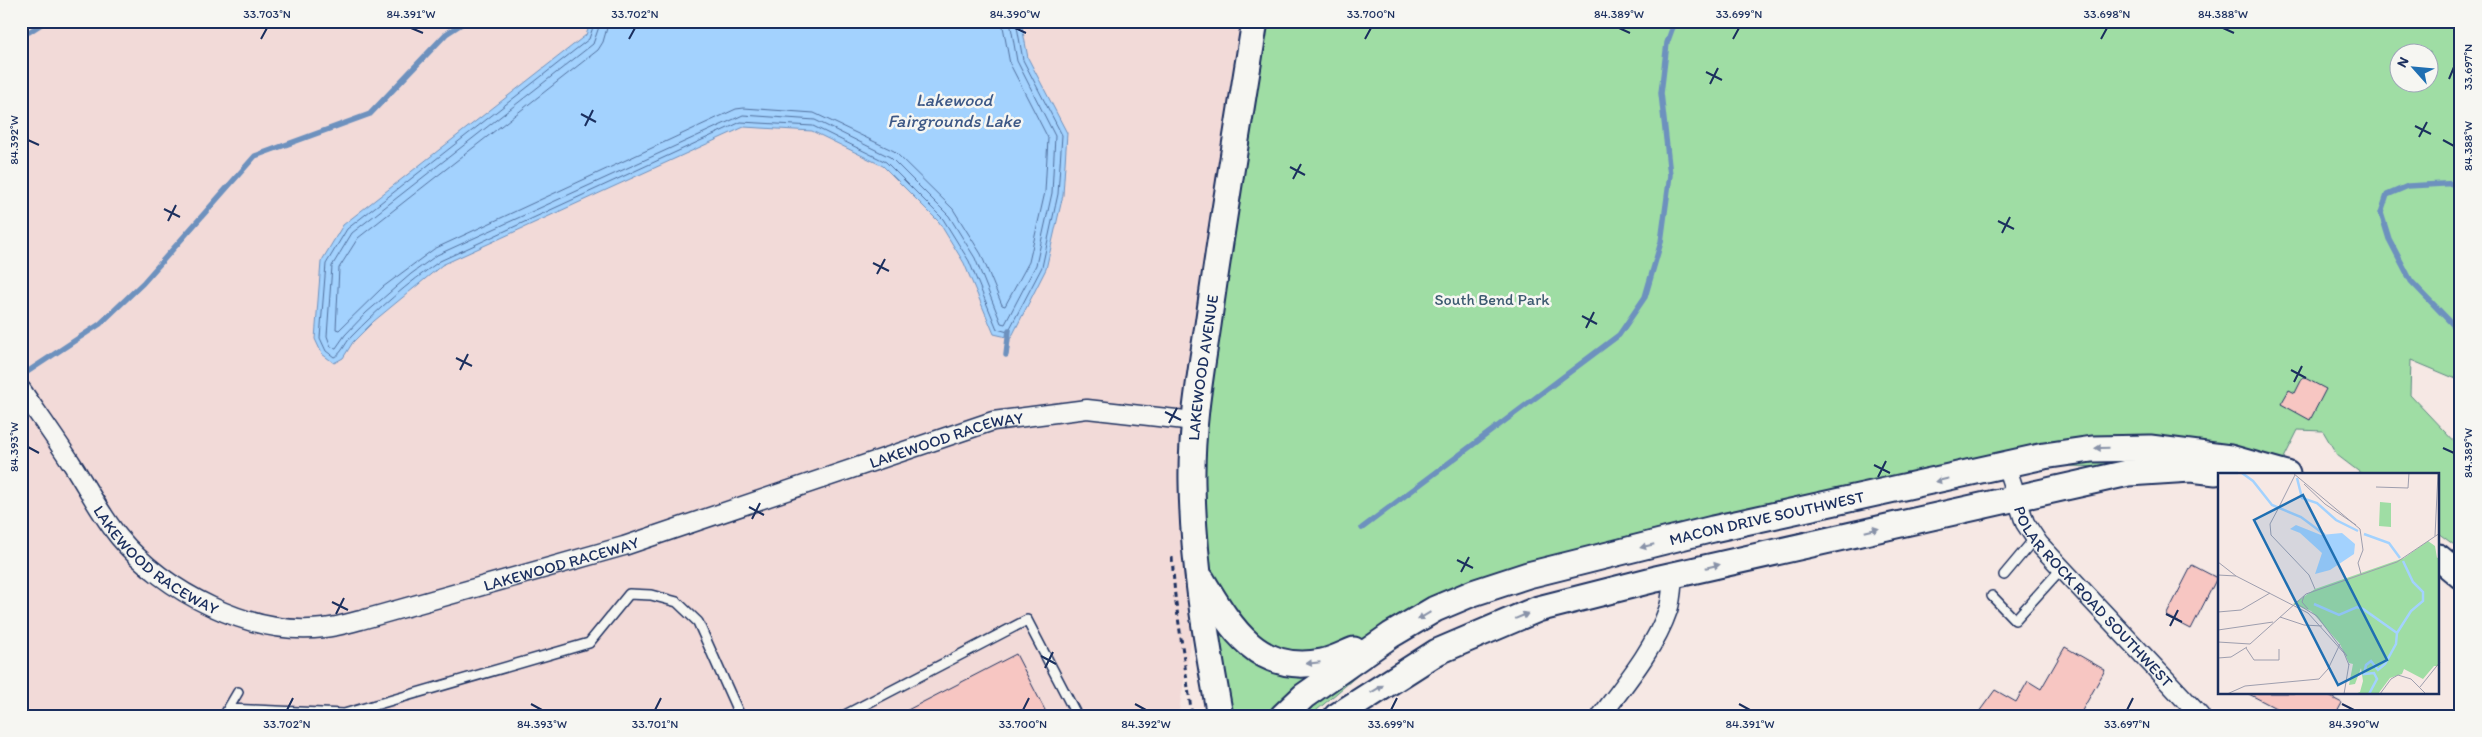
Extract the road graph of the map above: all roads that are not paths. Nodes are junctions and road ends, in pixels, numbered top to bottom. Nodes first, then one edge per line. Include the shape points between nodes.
1 (1255, 21) edge
2 (21, 389) edge
3 (1194, 421) junction
4 (2006, 465) junction
5 (2233, 473) edge
6 (2283, 473) edge
7 (2016, 498) junction
8 (2035, 538) junction
9 (2440, 559) edge
10 (2062, 568) junction
11 (1197, 572) junction
12 (1673, 575) junction
13 (2004, 576) dead end
14 (2461, 576) edge
15 (1992, 596) dead end
16 (1391, 635) junction
17 (238, 692) dead end
18 (226, 712) edge
19 (740, 716) edge
20 (843, 716) edge
21 (1077, 716) edge
22 (1220, 716) edge
23 (1283, 716) edge
24 (1337, 716) edge
25 (1601, 716) edge
26 (2200, 716) edge

1 - 3 street, LAKEWOOD AVENUE
2 - 3 street, LAKEWOOD RACEWAY via 94,502 120,538 146,565 205,604 240,618 282,628 323,628 361,620 624,546 993,421 1087,409
3 - 11 street, LAKEWOOD AVENUE via 1192,482
6 -> 4 street, MACON DRIVE SOUTHWEST via 2230,458 2150,448 2092,449
4 - 7 street, POLAR ROCK ROAD SOUTHWEST
4 -> 16 street, MACON DRIVE SOUTHWEST via 1713,529 1528,575 1435,609
5 - 7 street, MACON DRIVE SOUTHWEST via 2191,469 2128,473
7 - 8 street, POLAR ROCK ROAD SOUTHWEST via 2025,523
12 -> 7 street, MACON DRIVE SOUTHWEST
8 - 10 street, POLAR ROCK ROAD SOUTHWEST
8 - 13 lane
9 - 14 street
10 - 15 lane via 2015,620
10 - 26 street, POLAR ROCK ROAD SOUTHWEST
16 -> 11 street via 1323,662 1295,665 1277,662 1258,652 1241,637
11 - 22 street, LAKEWOOD AVENUE
24 -> 12 street, MACON DRIVE SOUTHWEST via 1437,652 1538,609
12 - 25 street via 1668,610 1630,679
16 - 23 street, MACON DRIVE SOUTHWEST via 1304,696
17 - 18 lane
18 - 19 lane via 344,714 589,643 629,594 651,595 677,602 698,622
20 - 21 lane via 1027,620

